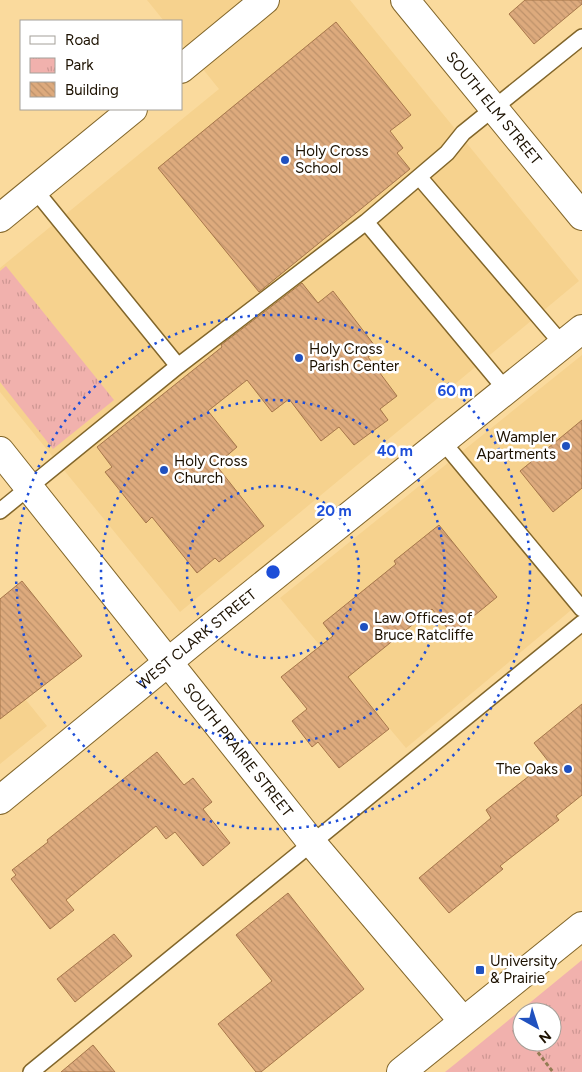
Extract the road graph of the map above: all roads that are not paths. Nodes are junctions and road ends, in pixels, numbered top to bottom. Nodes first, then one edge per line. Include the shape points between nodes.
1 (265, 0) edge
2 (405, 0) edge
3 (582, 37) edge
4 (182, 68) edge
5 (494, 109) junction
6 (132, 110) edge
7 (420, 178) junction
8 (35, 190) junction
9 (582, 216) edge
10 (0, 218) edge
11 (366, 222) junction
12 (573, 337) edge
13 (178, 366) junction
14 (506, 390) junction
15 (443, 442) junction
16 (0, 450) edge
17 (30, 486) junction
18 (0, 511) edge
19 (582, 609) edge
20 (582, 623) edge
21 (168, 662) junction
22 (0, 800) edge
23 (312, 843) junction
24 (582, 926) edge
25 (463, 1021) junction
26 (31, 1072) edge
27 (401, 1072) edge

1 - 4 street
2 - 5 street, SOUTH ELM STREET
3 - 5 lane
5 - 7 lane via 463,133
5 - 9 street, SOUTH ELM STREET
6 - 8 street
7 - 11 lane
7 - 12 lane
8 - 10 street
8 - 13 lane
11 - 13 lane
11 - 14 lane
12 - 14 street, WEST CLARK STREET
13 - 17 lane
14 - 15 street, WEST CLARK STREET
15 - 19 lane
15 - 21 street, WEST CLARK STREET
16 - 17 street, SOUTH PRAIRIE STREET
17 - 18 lane
17 - 21 street, SOUTH PRAIRIE STREET
20 - 23 lane
21 - 22 street, WEST CLARK STREET
21 - 23 street, SOUTH PRAIRIE STREET
23 - 25 street, SOUTH PRAIRIE STREET
23 - 26 lane
24 - 25 street
25 - 27 street

